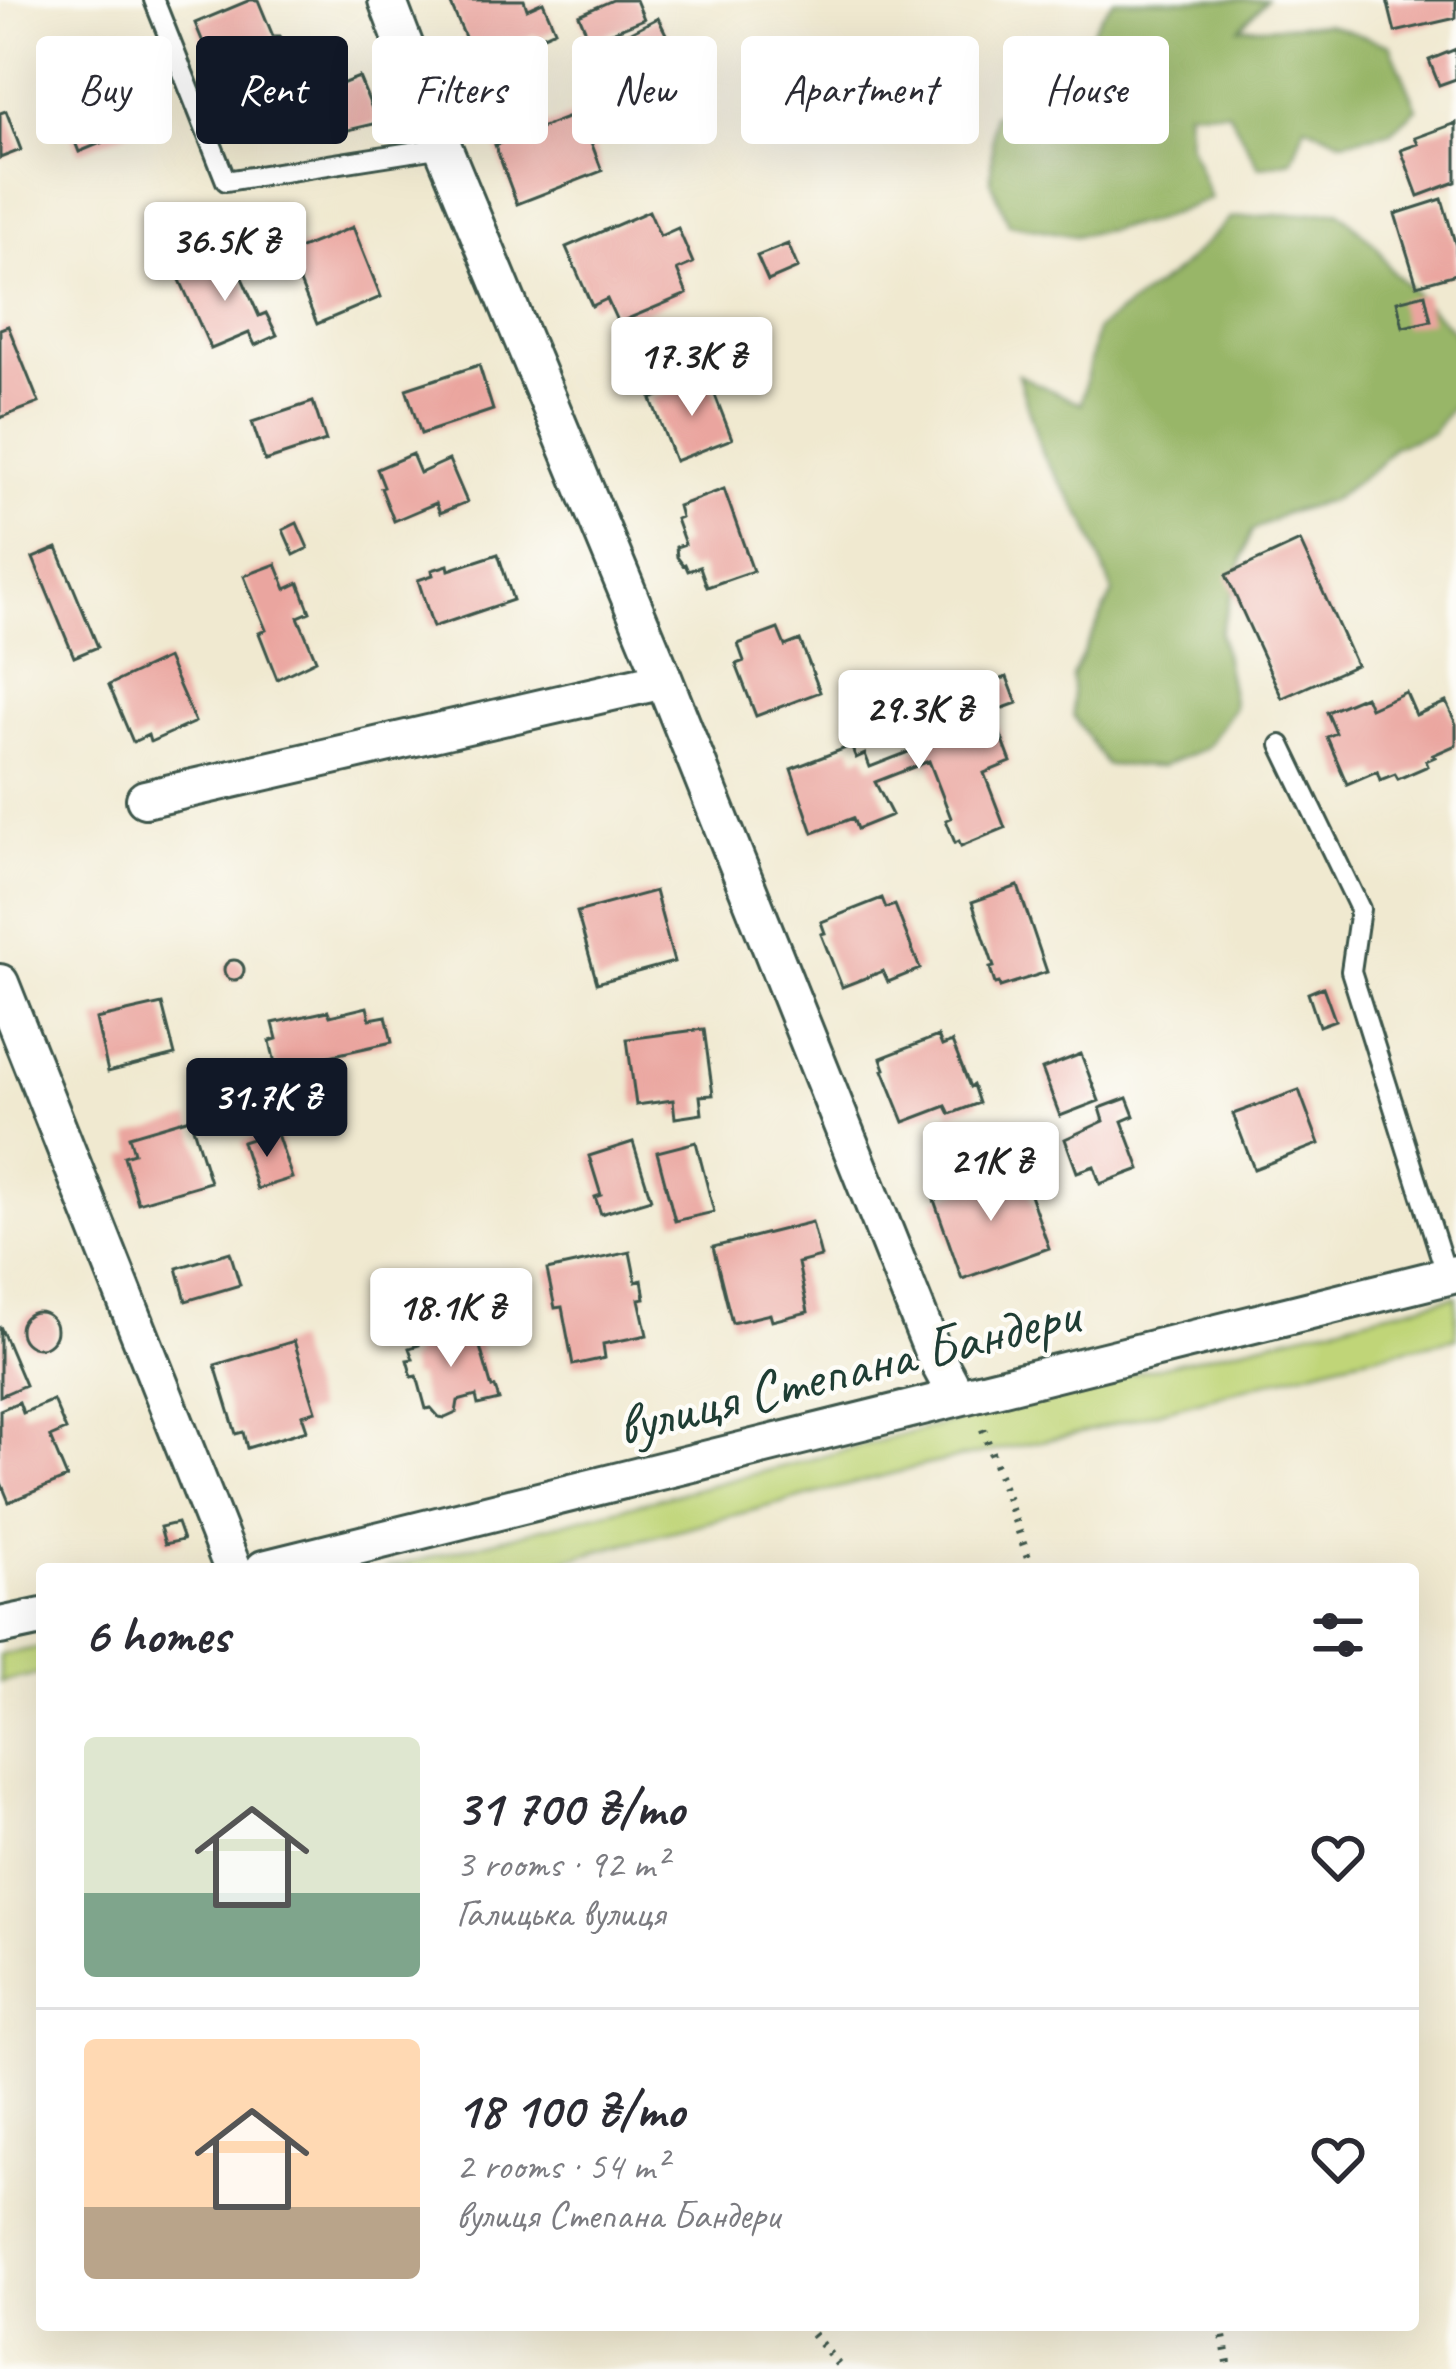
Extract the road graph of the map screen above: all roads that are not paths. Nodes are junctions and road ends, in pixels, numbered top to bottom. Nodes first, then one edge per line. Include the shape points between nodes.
1 (154, 0) edge
2 (387, 0) edge
3 (443, 147) junction
4 (664, 680) junction
5 (1282, 745) dead end
6 (145, 799) dead end
7 (0, 983) edge
8 (1451, 1275) edge
9 (957, 1397) junction
10 (231, 1563) edge
11 (288, 1563) edge
12 (36, 1618) edge
13 (0, 1626) edge

1 - 3 lane via 226,181
2 - 3 street
3 - 4 street
4 - 6 street
4 - 9 street
5 - 8 lane via 1360,909 1351,971
7 - 10 street
8 - 9 street, вулиця Степана Бандери
9 - 11 street, вулиця Степана Бандери
12 - 13 street

